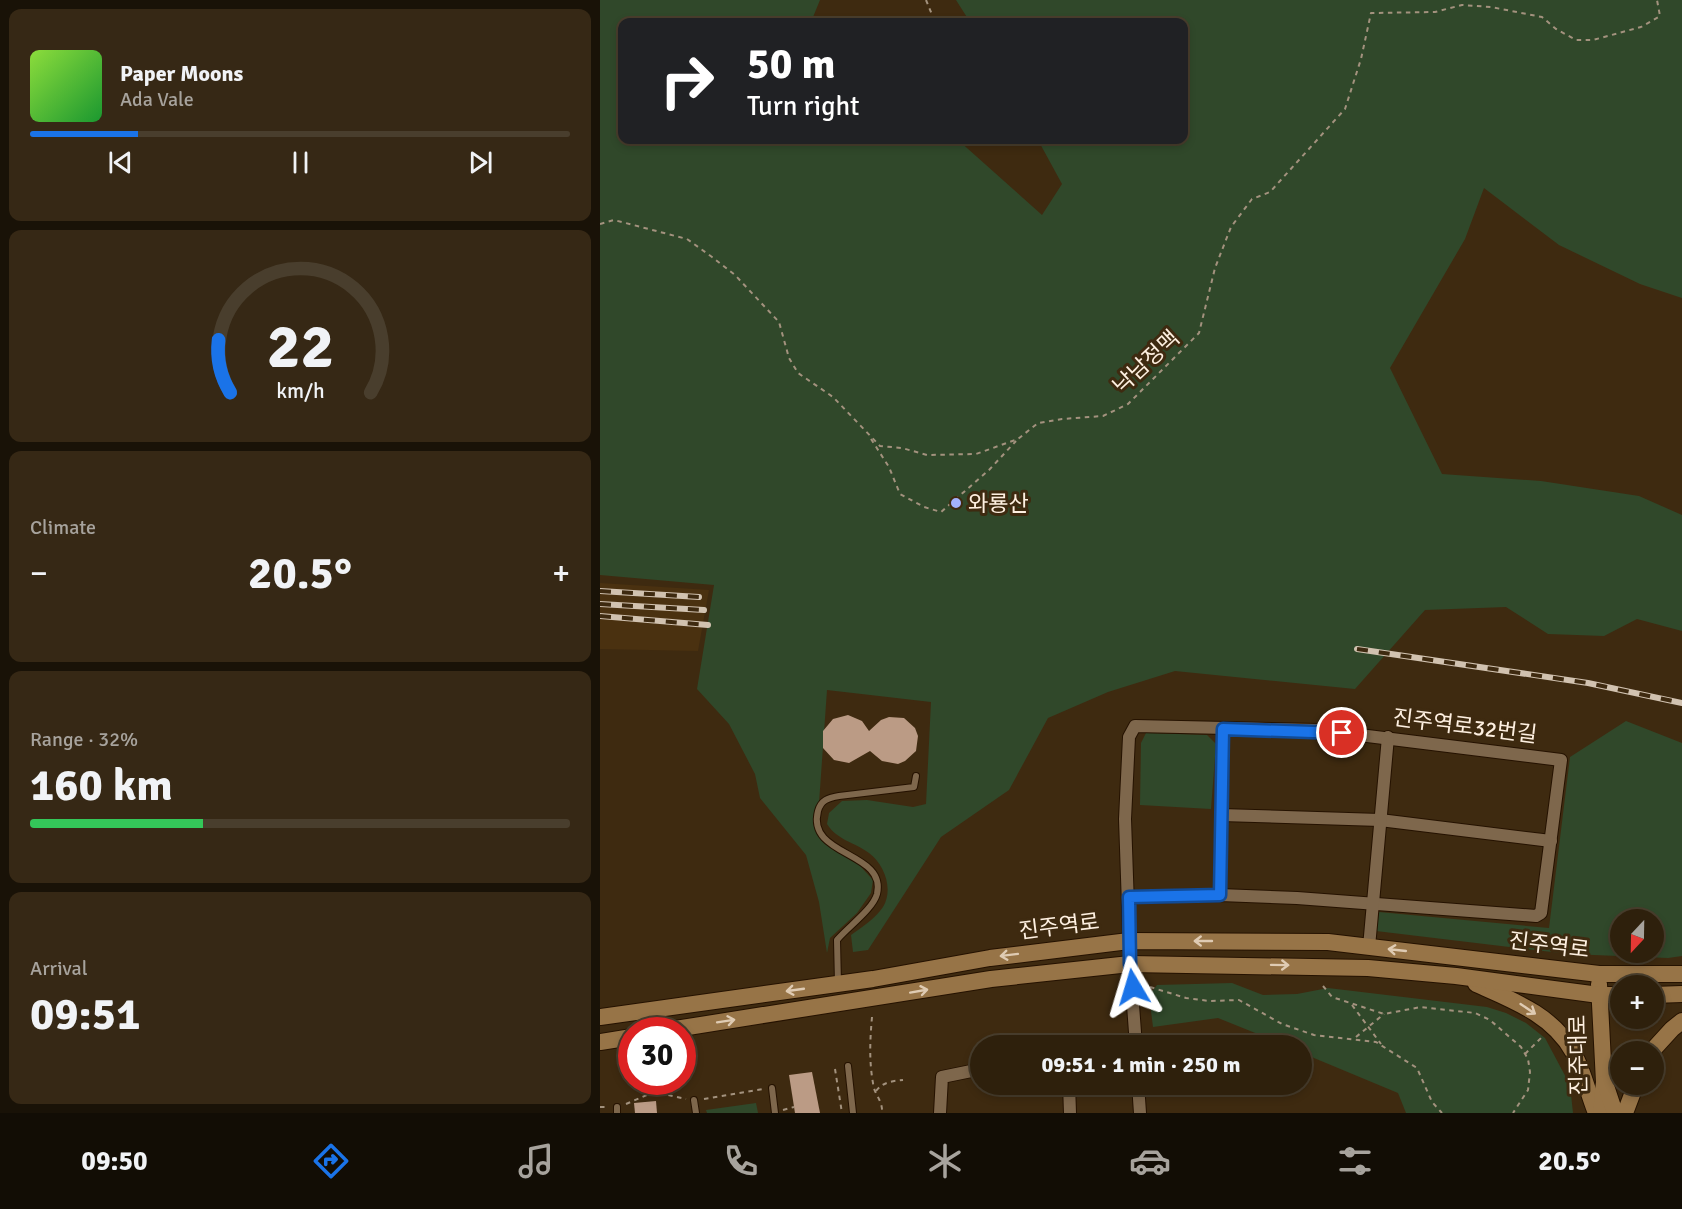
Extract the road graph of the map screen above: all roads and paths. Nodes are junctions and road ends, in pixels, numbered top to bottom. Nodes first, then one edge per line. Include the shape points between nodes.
1 (926, 0) edge
2 (1657, 0) edge
3 (933, 18) edge
4 (600, 224) edge
5 (869, 436) junction
6 (1018, 439) junction
7 (1223, 729) junction
8 (1388, 737) junction
9 (916, 776) dead end
10 (1221, 815) junction
11 (1380, 820) junction
12 (1551, 841) junction
13 (1220, 895) junction
14 (1129, 897) junction
15 (1371, 904) junction
16 (1129, 941) junction
17 (1369, 947) junction
18 (1130, 964) junction
19 (1599, 974) junction
20 (1682, 974) edge
21 (1456, 976) junction
22 (838, 984) junction
23 (1323, 986) dead end
24 (1150, 987) dead end
25 (1682, 994) edge
26 (1599, 995) junction
27 (1610, 995) edge
28 (1664, 995) edge
29 (1351, 1005) junction
30 (1383, 1014) junction
31 (600, 1017) edge
32 (872, 1017) dead end
33 (1682, 1021) edge
34 (696, 1026) edge
35 (1368, 1027) junction
36 (1547, 1032) dead end
37 (1135, 1035) edge
38 (618, 1039) edge
39 (1354, 1039) junction
40 (1662, 1041) edge
41 (600, 1042) edge
42 (1382, 1046) junction
43 (1525, 1054) junction
44 (848, 1066) dead end
45 (835, 1069) dead end
46 (970, 1072) edge
47 (903, 1080) dead end
48 (1604, 1082) junction
49 (772, 1088) dead end
50 (875, 1093) junction
51 (1069, 1095) edge
52 (1139, 1095) edge
53 (1632, 1095) edge
54 (694, 1100) dead end
55 (696, 1113) edge
56 (775, 1113) edge
57 (842, 1113) edge
58 (853, 1113) edge
59 (882, 1113) edge
60 (940, 1113) edge
61 (1070, 1113) edge
62 (1140, 1113) edge
63 (1442, 1113) edge
64 (1514, 1113) edge
65 (1596, 1113) edge
66 (1601, 1113) edge
67 (1615, 1113) edge
68 (1625, 1113) edge

1 - 3 path
2 - 6 path, 낙남정맥 via 1660,16 1641,27 1593,40 1576,40 1542,17 1491,7 1462,5 1436,12 1371,13 1346,109 1270,192 1252,199 1231,227 1215,268 1199,333 1128,404 1103,416 1038,423
4 - 5 path, 낙남정맥 via 614,220 687,239 735,275 779,322 789,358 798,373 833,397
5 - 6 path, 낙남정맥 via 880,446 944,456 976,454
5 - 6 path via 890,466 900,494 941,512
7 - 8 street, 진주역로32번길 via 1319,730
7 - 10 street
7 - 14 street, 진주역로32번길 via 1135,726 1129,737 1125,819
8 - 11 street
8 - 12 street, 진주역로32번길 via 1561,760
9 - 22 lane via 914,787 838,796 820,804 816,822 824,839 860,861 872,872 876,883 877,894 870,907 837,939
10 - 11 street
10 - 13 street
11 - 12 street
11 - 15 street
12 - 15 street via 1541,913 1536,916
13 - 14 street
13 - 15 street
14 - 16 street, 진주역로32번길
15 - 17 street
17 -> 16 street, 진주역로 via 1328,942
16 - 18 street, 진주역로32번길
16 -> 22 street, 진주역로 via 990,958
19 -> 17 street, 진주역로
18 -> 21 street, 진주역로 via 1326,966
34 -> 18 street, 진주역로 via 991,979
18 - 37 street, 진주역로32번길
19 - 20 street
19 - 26 street, 진주대로
21 - 26 street, 진주역로
21 -> 65 street via 1525,1005 1551,1026 1573,1052
22 -> 31 street, 진주역로
23 - 29 path via 1332,997
24 - 39 path via 1186,998 1239,1000 1282,1024 1314,1035
25 - 28 street
26 - 27 street, 진주대로
26 - 48 street, 진주대로
29 - 30 path
29 - 35 path
30 - 35 path
30 - 43 path via 1421,1007 1475,1013 1490,1020
32 - 50 path via 870,1045
33 - 40 street
35 - 39 path
35 - 42 path
36 - 43 path
38 - 41 street
39 - 42 path
42 - 63 path via 1417,1068 1432,1102
43 - 64 path via 1530,1072 1528,1090
44 - 58 lane
45 - 57 path
46 - 60 street via 942,1077
47 - 50 path via 890,1081
48 - 66 street, 진주대로
48 - 67 street
49 - 56 lane
50 - 59 path via 882,1102
51 - 61 street
52 - 62 street
53 - 68 street
54 - 55 lane

